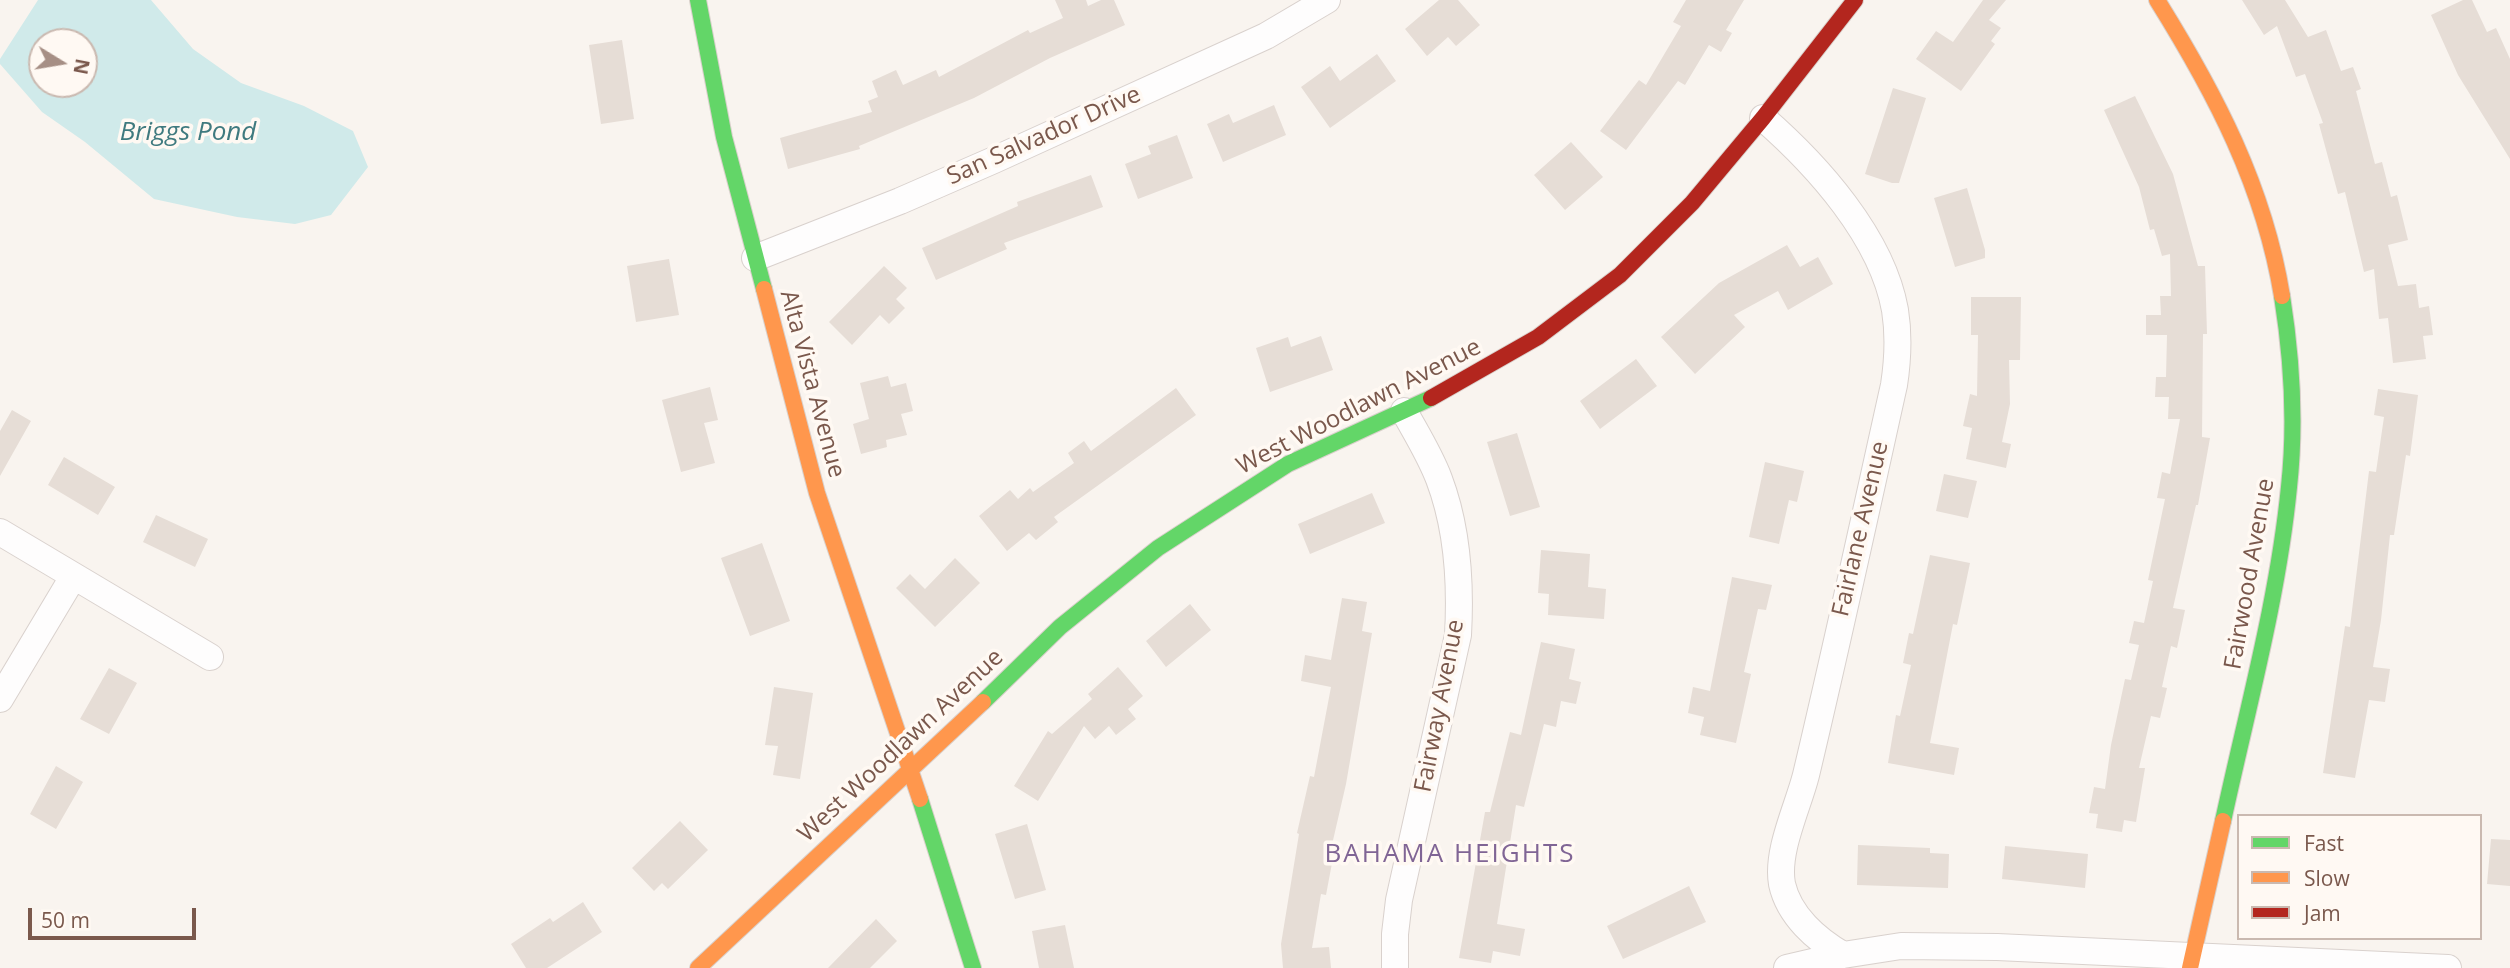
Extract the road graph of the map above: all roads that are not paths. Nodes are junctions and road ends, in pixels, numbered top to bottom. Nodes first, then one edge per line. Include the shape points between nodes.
1 (698, 0) edge
2 (1327, 0) edge
3 (1856, 0) edge
4 (2157, 0) edge
5 (1763, 118) junction
6 (755, 258) junction
7 (1404, 411) junction
8 (0, 532) edge
9 (73, 577) junction
10 (210, 657) dead end
11 (0, 699) edge
12 (911, 771) junction
13 (1843, 955) junction
14 (2192, 962) edge
15 (698, 968) edge
16 (973, 968) edge
17 (1395, 968) edge
18 (1787, 968) edge
19 (2448, 968) edge

1 - 6 street, Alta Vista Avenue via 724,137
2 - 6 street, San Salvador Drive via 1266,36 994,160
3 - 5 street, West Woodlawn Avenue
4 - 14 street, Fairwood Avenue via 2200,68 2243,156 2279,272 2292,371 2292,467 2280,562
5 - 7 street, West Woodlawn Avenue via 1692,203 1619,275 1538,337
5 - 13 street, Fairlane Avenue via 1835,192 1876,255 1889,285 1898,335 1894,384 1805,778 1782,859 1783,884 1795,911 1812,933
6 - 12 street, Alta Vista Avenue via 817,493
7 - 12 street, West Woodlawn Avenue via 1288,464 1158,548 1060,627
7 - 17 street, Fairway Avenue via 1448,503 1460,600 1458,635 1399,900
8 - 9 street
9 - 10 street
9 - 11 street
12 - 15 street, West Woodlawn Avenue
12 - 16 street, Alta Vista Avenue
13 - 14 street via 1901,946 1997,947
13 - 18 street
14 - 19 street

